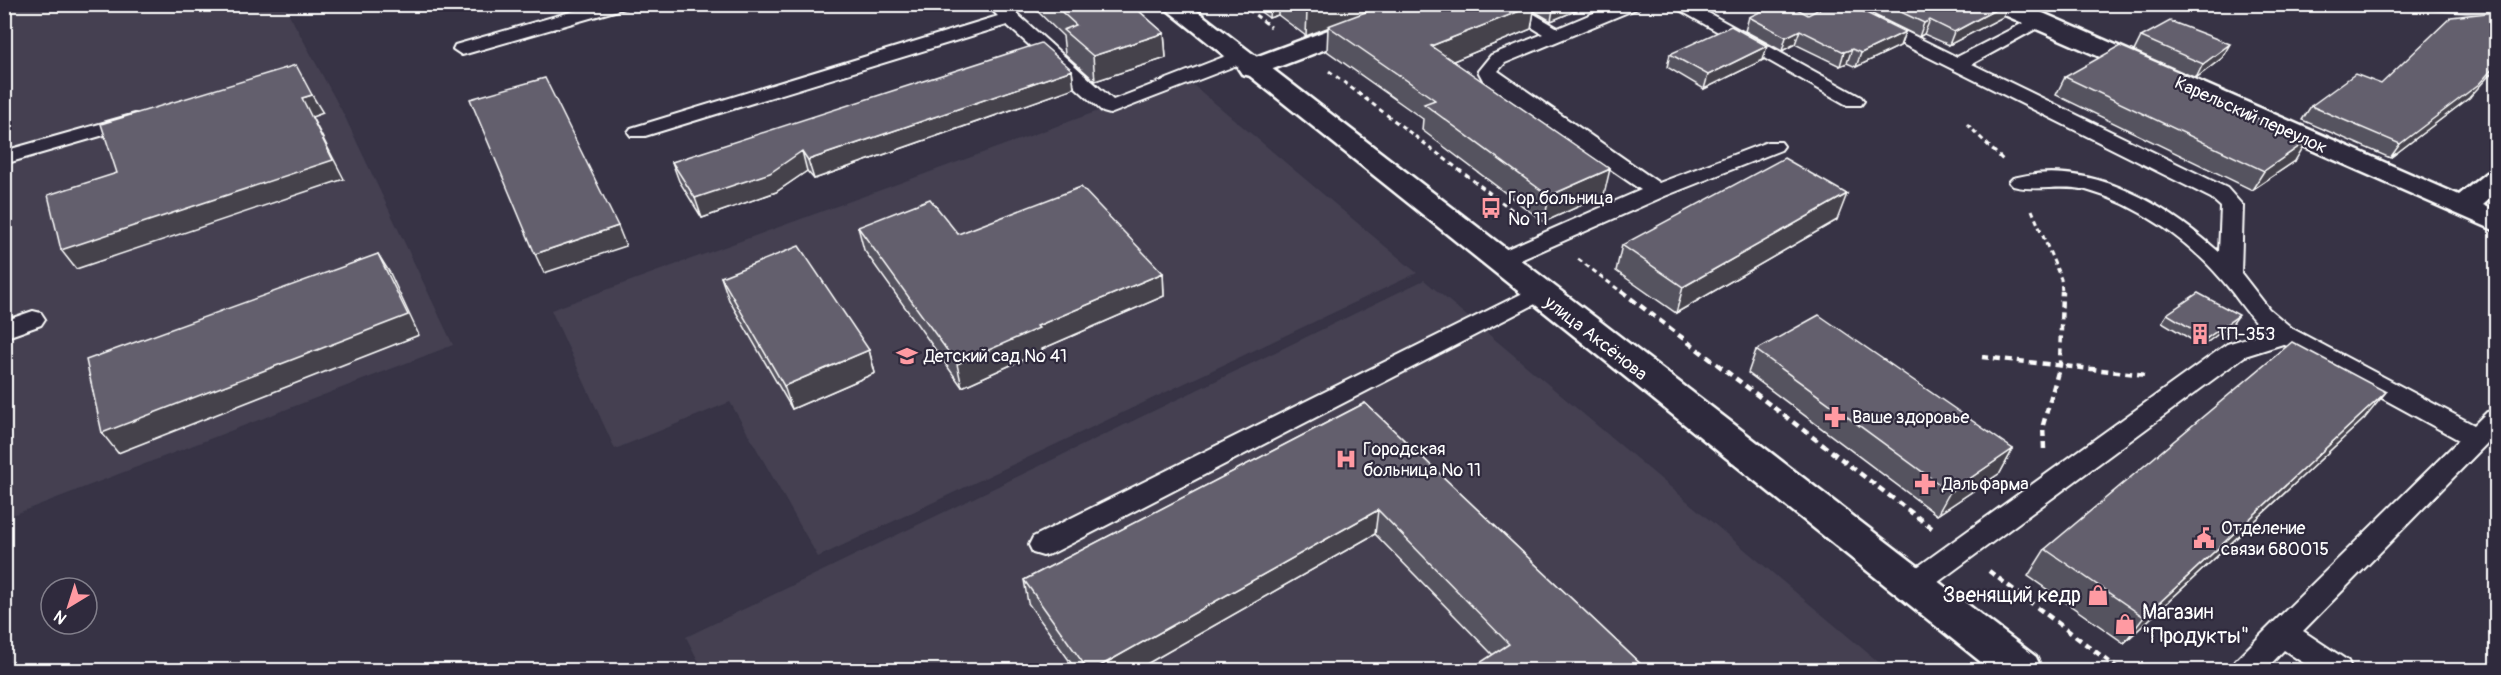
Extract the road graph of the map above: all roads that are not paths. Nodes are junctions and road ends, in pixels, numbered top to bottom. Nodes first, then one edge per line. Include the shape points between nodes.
1 (619, 4) edge
2 (995, 4) edge
3 (1172, 4) edge
4 (1422, 4) edge
5 (1503, 4) edge
6 (1632, 4) edge
7 (1678, 4) edge
8 (2000, 4) edge
9 (1851, 12) edge
10 (1011, 18) junction
11 (2037, 21) junction
12 (1557, 34) junction
13 (462, 49) dead end
14 (1245, 63) junction
15 (1958, 64) junction
16 (1854, 101) dead end
17 (151, 115) edge
18 (638, 132) dead end
19 (1774, 146) dead end
20 (4, 158) edge
21 (2496, 179) edge
22 (2020, 182) road end
23 (1657, 191) junction
24 (2462, 207) junction
25 (2496, 222) edge
26 (1499, 261) junction
27 (2230, 274) junction
28 (1539, 293) junction
29 (33, 319) dead end
30 (4, 330) edge
31 (2285, 335) junction
32 (2496, 419) edge
33 (2476, 438) junction
34 (1043, 546) dead end
35 (1912, 586) junction
36 (2282, 633) junction
37 (2021, 670) edge
38 (2246, 670) edge
39 (2337, 670) edge

1 - 13 lane
2 - 10 lane
3 - 14 street, улица Аксёнова
4 - 14 street via 1301,50
5 - 12 lane
6 - 12 lane
7 - 16 lane
8 - 11 street, Карельский переулок
9 - 15 lane
10 - 14 lane via 1110,108
10 - 18 lane
11 - 15 lane
11 - 24 street, Карельский переулок
12 - 23 lane via 1498,59 1488,72 1491,78
14 - 26 street, улица Аксёнова
15 - 27 lane via 2225,198 2232,206
17 - 20 lane
19 - 23 lane
21 - 24 street
22 - 27 lane via 2053,180 2110,191 2170,222
23 - 26 lane
24 - 25 street, Карельский переулок
26 - 28 street, улица Аксёнова
27 - 31 lane via 2254,307
28 - 34 lane
28 - 35 street, улица Аксёнова
29 - 30 lane
31 - 33 lane
31 - 35 lane via 2236,350
32 - 33 lane
33 - 36 lane
35 - 37 street, улица Аксёнова
36 - 38 lane
36 - 39 lane

